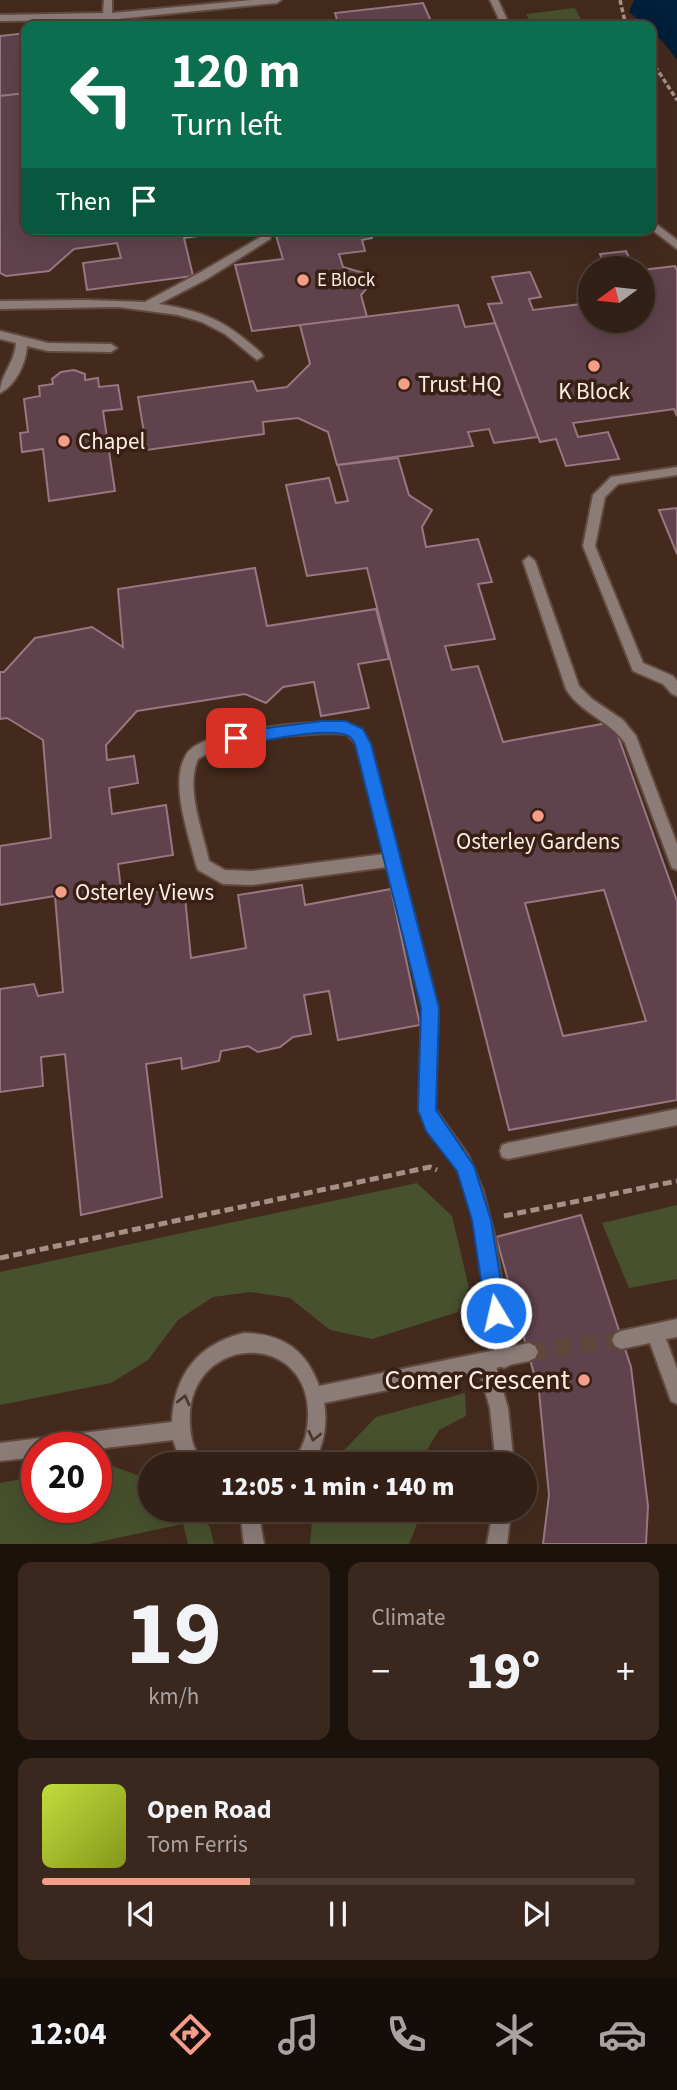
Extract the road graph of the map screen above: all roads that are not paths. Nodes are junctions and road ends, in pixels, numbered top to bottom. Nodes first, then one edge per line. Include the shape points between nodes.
1 (108, 0) edge
2 (277, 0) edge
3 (494, 0) edge
4 (212, 3) edge
5 (107, 17) junction
6 (0, 18) edge
7 (504, 21) edge
8 (656, 227) edge
9 (265, 237) dead end
10 (677, 246) edge
11 (0, 305) edge
12 (148, 305) junction
13 (0, 335) edge
14 (22, 340) junction
15 (111, 348) dead end
16 (257, 356) dead end
17 (0, 389) edge
18 (677, 471) edge
19 (529, 561) dead end
20 (677, 690) edge
21 (393, 860) junction
22 (677, 863) edge
23 (677, 1117) edge
24 (508, 1151) dead end
25 (677, 1328) edge
26 (656, 1332) junction
27 (621, 1340) tunnel mouth
28 (529, 1352) tunnel mouth
29 (495, 1361) junction
30 (677, 1395) edge
31 (316, 1396) junction
32 (182, 1430) junction
33 (112, 1438) edge
34 (21, 1449) edge
35 (0, 1452) edge
36 (186, 1452) edge
37 (308, 1452) edge
38 (504, 1452) edge
39 (251, 1522) edge
40 (500, 1522) edge
41 (254, 1544) edge
42 (497, 1544) edge

1 - 5 street
2 - 4 street
3 - 7 street
4 - 5 street
5 - 6 street
8 - 10 street
9 - 12 street
11 - 12 street
12 - 16 street via 228,330
13 - 14 street
14 - 15 street via 48,347
14 - 17 street via 22,354
18 - 20 street via 615,480 599,495 589,546 638,667 668,680
19 - 22 street via 573,689 628,734
21 - 21 street via 358,733 346,728 236,738 201,747 192,756 188,800 203,865 210,872 252,878
21 - 29 street via 430,1008 427,1110 432,1124 465,1166 482,1220
23 - 24 street
25 - 26 street
26 - 27 street
26 - 30 street
28 - 29 street
29 - 31 street
29 - 38 street
32 -> 31 street via 187,1388 200,1366 215,1352 237,1342 260,1341 291,1355
31 -> 37 street via 317,1432
32 - 33 street
32 - 36 street
34 - 35 street
39 - 41 street
40 - 42 street

